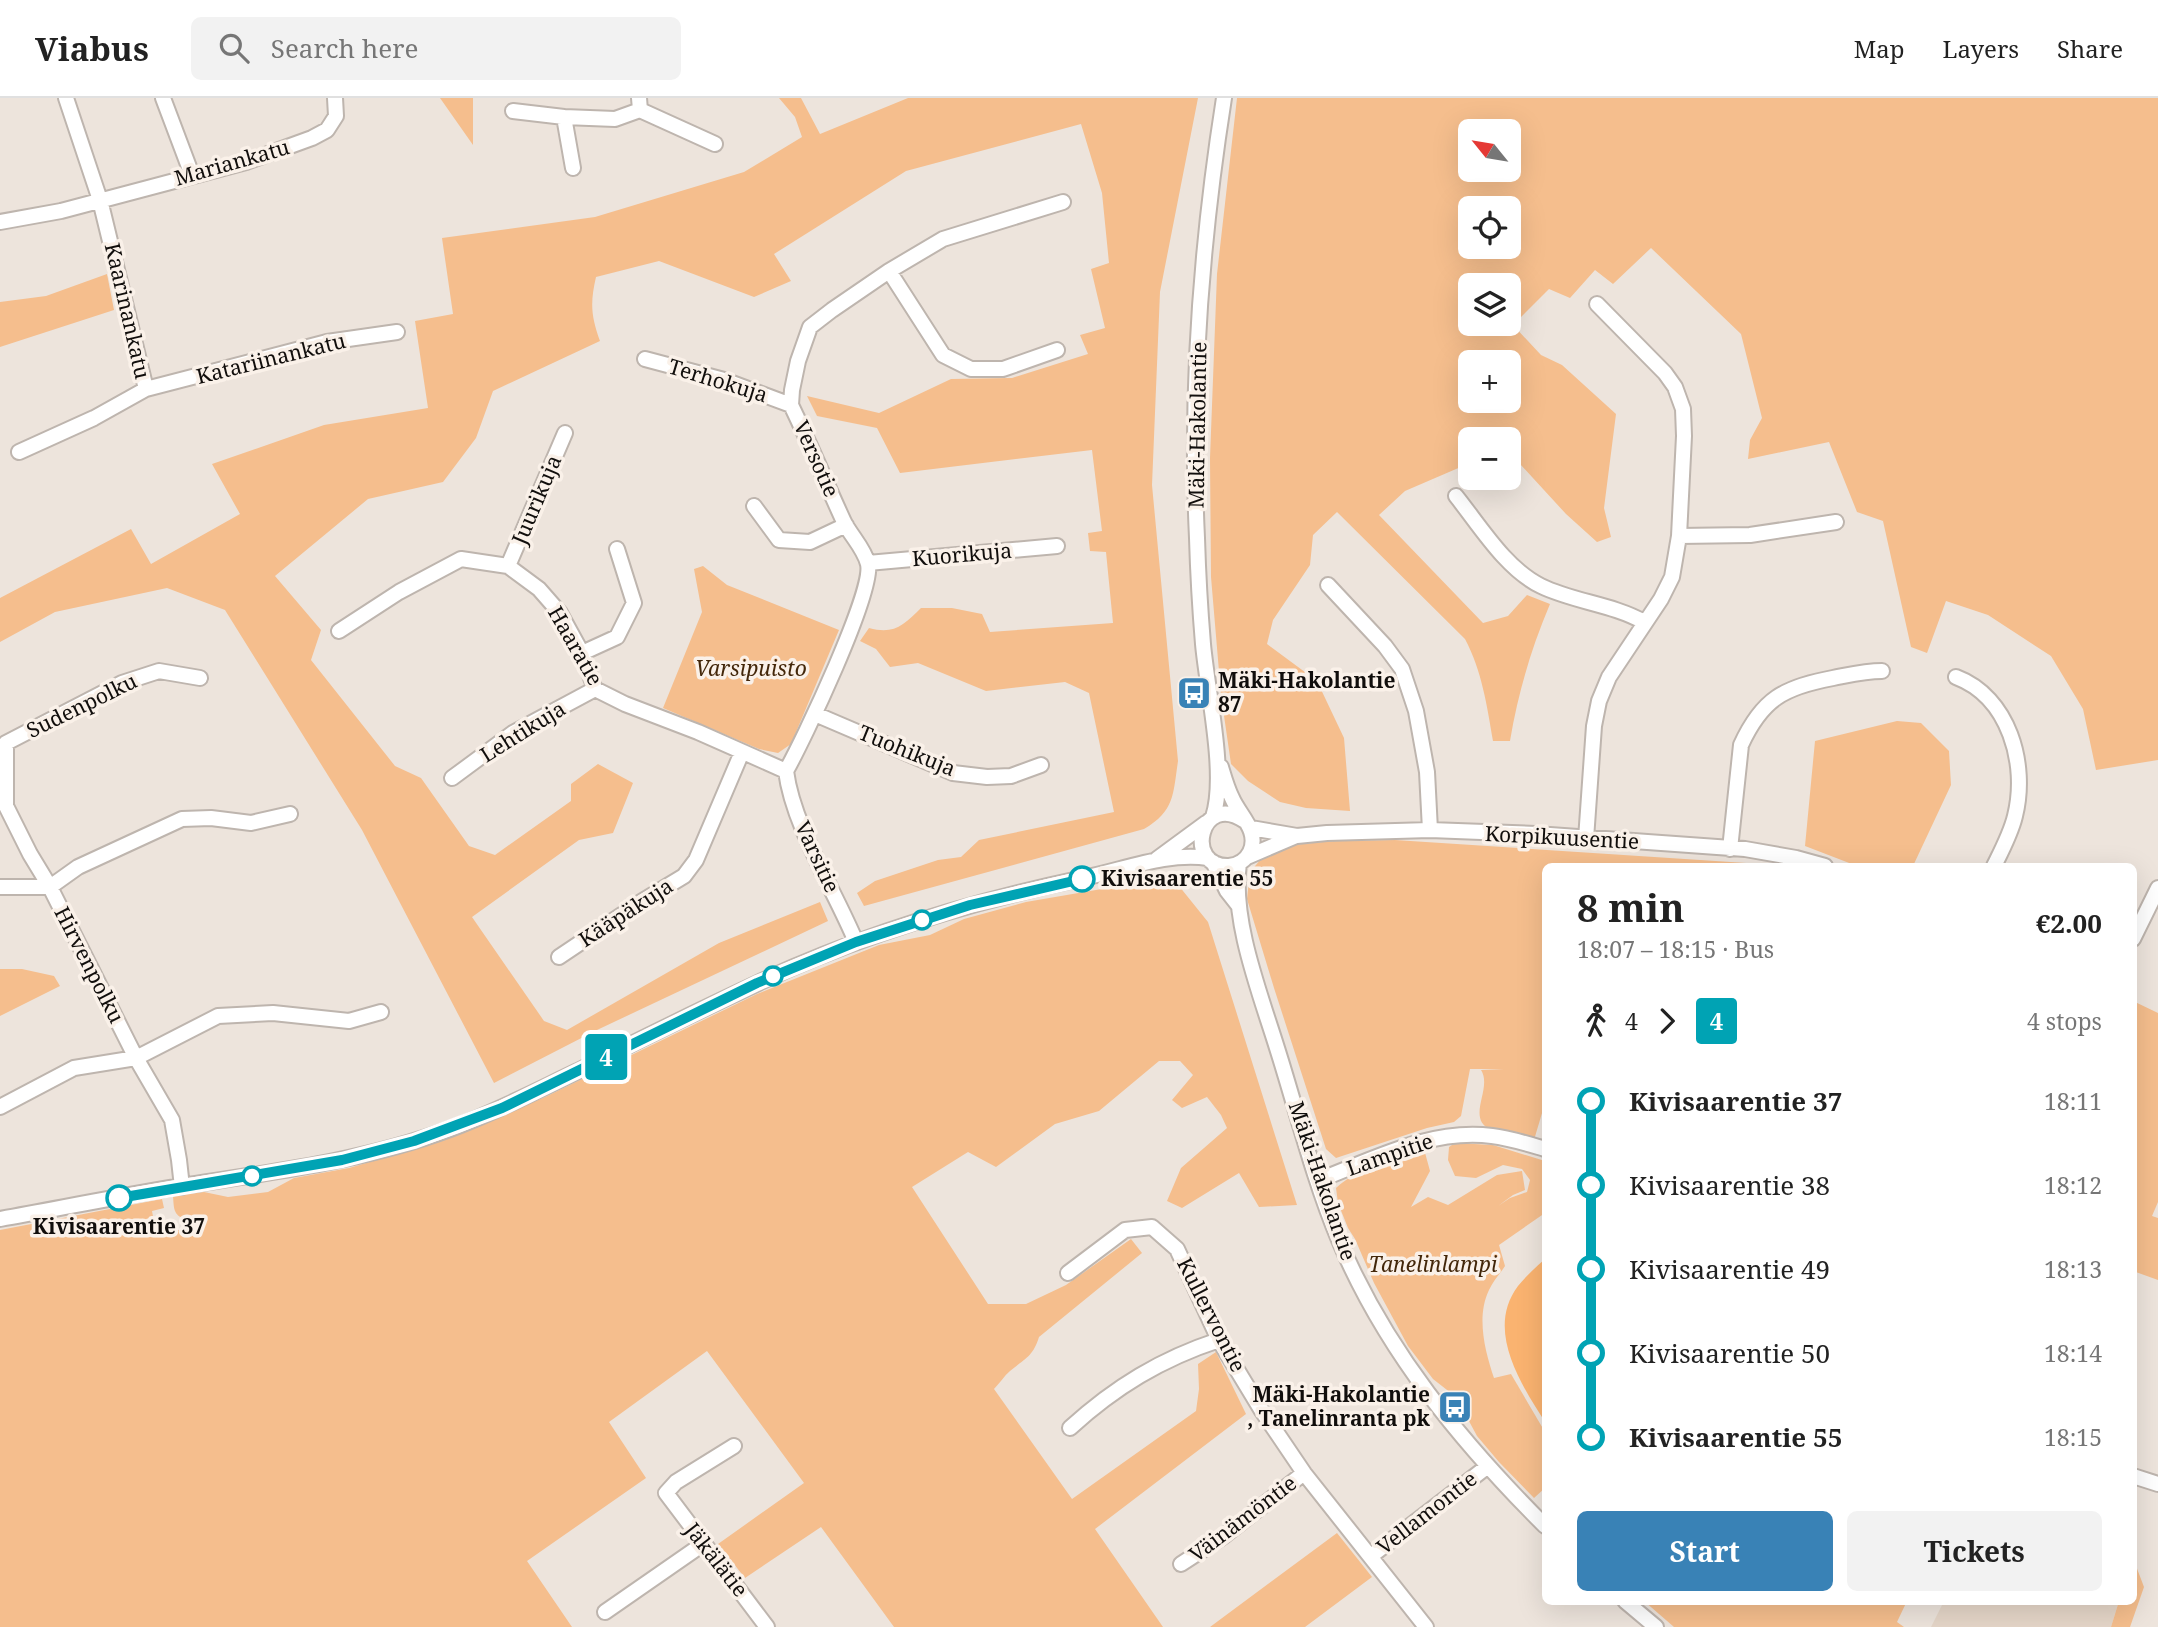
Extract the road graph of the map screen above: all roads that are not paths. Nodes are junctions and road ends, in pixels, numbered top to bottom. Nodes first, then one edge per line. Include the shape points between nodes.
1 (66, 98) edge
2 (163, 98) edge
3 (335, 98) edge
4 (1224, 98) edge
5 (639, 104) edge
6 (513, 111) dead end
7 (564, 117) junction
8 (715, 144) dead end
9 (573, 168) dead end
10 (192, 175) junction
11 (100, 200) junction
12 (1063, 202) dead end
13 (1, 220) edge
14 (889, 271) junction
15 (1597, 303) dead end
16 (397, 332) dead end
17 (1057, 350) dead end
18 (645, 359) dead end
19 (146, 389) junction
20 (791, 405) junction
21 (565, 433) dead end
22 (19, 453) dead end
23 (1456, 496) dead end
24 (754, 506) dead end
25 (1836, 522) dead end
26 (846, 525) junction
27 (1679, 536) junction
28 (1056, 546) dead end
29 (617, 549) dead end
30 (868, 563) junction
31 (508, 566) junction
32 (1328, 585) dead end
33 (1644, 622) junction
34 (339, 631) dead end
35 (582, 653) junction
36 (1882, 671) dead end
37 (1956, 677) dead end
38 (200, 678) dead end
39 (595, 689) junction
40 (815, 714) junction
41 (3, 743) edge
42 (741, 752) junction
43 (1216, 752) junction
44 (1041, 765) dead end
45 (786, 771) junction
46 (452, 778) dead end
47 (290, 814) dead end
48 (1210, 820) junction
49 (1248, 824) junction
50 (1430, 830) junction
51 (1297, 836) junction
52 (1586, 839) junction
53 (1730, 849) junction
54 (1154, 860) junction
55 (1210, 860) junction
56 (1243, 860) junction
57 (1814, 863) edge
58 (1995, 863) edge
59 (0, 887) edge
60 (50, 887) junction
61 (2158, 888) edge
62 (1238, 905) junction
63 (2137, 931) edge
64 (856, 942) junction
65 (559, 957) dead end
66 (381, 1012) dead end
67 (136, 1058) junction
68 (0, 1107) edge
69 (1542, 1148) edge
70 (1319, 1180) junction
71 (181, 1186) junction
72 (0, 1219) edge
73 (1068, 1273) dead end
74 (1219, 1340) junction
75 (1070, 1427) dead end
76 (734, 1446) dead end
77 (1488, 1466) junction
78 (1304, 1473) junction
79 (2137, 1477) edge
80 (2158, 1485) edge
81 (1542, 1522) edge
82 (703, 1544) junction
83 (1371, 1556) junction
84 (1181, 1564) dead end
85 (1630, 1605) edge
86 (606, 1612) dead end
87 (767, 1627) edge
88 (1426, 1627) edge
89 (1656, 1627) edge

1 - 11 street, Kaarinankatu
2 - 10 street
3 - 10 street, Mariankatu via 336,116 327,130 246,162
4 - 43 street, Mäki-Hakolantie via 1206,236 1195,437 1203,643
5 - 7 street via 615,119
5 - 8 street
6 - 7 street
7 - 9 street
10 - 11 street, Mariankatu
11 - 13 street, Mariankatu
11 - 19 street, Kaarinankatu
12 - 14 street, Versotie via 943,239
14 - 17 street via 943,355 971,369 1003,369
14 - 20 street, Versotie via 810,327
15 - 27 street via 1665,373 1683,409
16 - 19 street, Katariinankatu via 327,342
18 - 20 street, Terhokuja via 724,380
19 - 22 street, Kaarinankatu
20 - 26 street, Versotie
21 - 31 street, Juurikuja
23 - 33 street via 1525,577
24 - 26 street via 779,540 810,542
25 - 27 street via 1750,535
26 - 30 street, Versotie
27 - 33 street via 1672,577
28 - 30 street, Kuorikuja
29 - 35 street via 634,603 617,637
30 - 40 street via 860,604
31 - 34 street, Haaratie via 461,559
31 - 35 street, Haaratie via 539,589 560,613
32 - 50 street via 1402,669 1416,711 1427,772
33 - 52 street via 1599,701
35 - 39 street, Haaratie
36 - 53 street via 1791,688 1769,703 1741,746
37 - 58 street via 1981,690 1998,710 2018,765 2015,816
38 - 41 street, Sudenpolku via 159,671 122,683
39 - 42 street, Haaratie
39 - 46 street, Lehtikuja via 513,733
40 - 44 street, Tuohikuja via 953,773 1011,776
40 - 45 street
41 - 60 street, Hirvenpolku via 6,806
42 - 45 street, Haaratie
42 - 65 street, Kääpäkuja via 696,860 684,876
43 - 48 street, Mäki-Hakolantie via 1218,800
43 - 49 street, Mäki-Hakolantie via 1230,795
45 - 64 street, Varsitie via 796,813
47 - 60 street via 251,823 182,819 78,867
48 - 49 street via 1230,813
48 - 54 street
48 - 55 street via 1201,836
49 - 51 street, Korpikuusentie
49 - 56 street via 1253,843
50 - 51 street, Korpikuusentie
50 - 52 street, Korpikuusentie
51 - 56 street, Korpikuusentie
52 - 53 street, Korpikuusentie
53 - 57 street, Korpikuusentie
54 - 55 street via 1185,856
54 - 64 street via 970,905
55 - 56 street via 1226,866
55 - 62 street, Mäki-Hakolantie
56 - 62 street, Mäki-Hakolantie
59 - 60 street
60 - 67 street, Hirvenpolku
61 - 63 street
62 - 70 street, Mäki-Hakolantie via 1257,985
64 - 71 street via 757,983 451,1129 342,1160
66 - 67 street via 349,1021 274,1013 218,1016
67 - 68 street via 74,1068
67 - 71 street, Hirvenpolku via 172,1120
69 - 70 street, Lampitie via 1493,1136 1434,1138
70 - 77 street, Mäki-Hakolantie via 1338,1238 1381,1325 1442,1413
71 - 72 street
73 - 74 street, Kullervontie via 1125,1230 1152,1227 1177,1249
74 - 75 street via 1183,1352 1134,1378
74 - 78 street, Kullervontie
76 - 82 street, Jäkälätie via 666,1493
77 - 81 street, Mäki-Hakolantie
77 - 83 street, Vellamontie
78 - 83 street, Kullervontie
78 - 84 street, Väinämöntie
79 - 80 street
82 - 86 street
82 - 87 street, Jäkälätie
83 - 88 street, Vellamontie
85 - 89 street

